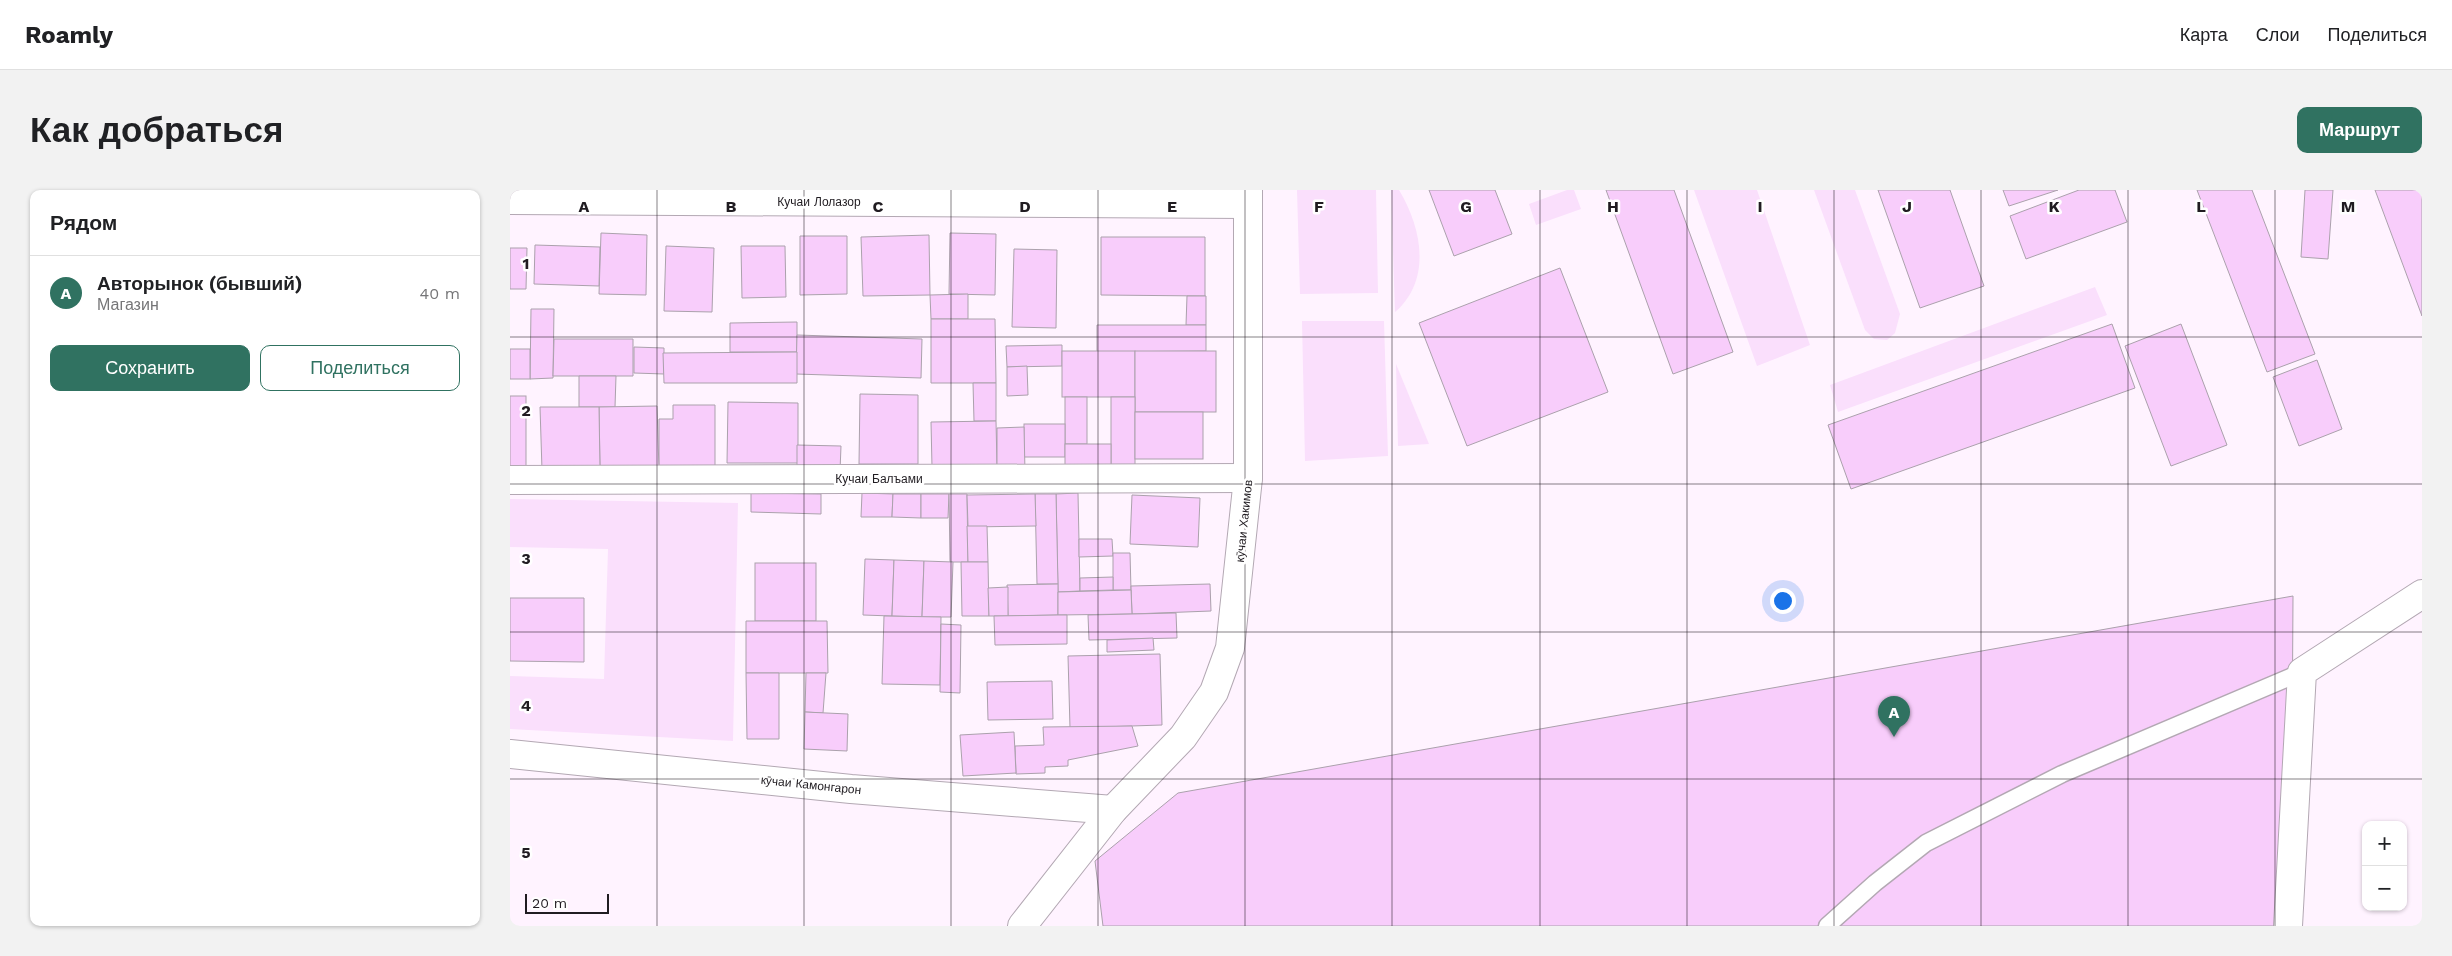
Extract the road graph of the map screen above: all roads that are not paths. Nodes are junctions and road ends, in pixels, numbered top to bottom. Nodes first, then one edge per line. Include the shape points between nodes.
1 (1248, 197) edge
2 (510, 200) edge
3 (1248, 478) junction
4 (510, 480) edge
5 (2422, 594) edge
6 (2302, 672) junction
7 (510, 754) edge
8 (1113, 810) junction
9 (1023, 926) edge
10 (1827, 926) edge
11 (2288, 926) edge

1 - 2 street, Кучаи Лолазор
1 - 3 street, кӯчаи Хакимов
3 - 4 street, Кучаи Балъами
3 - 8 street, кӯчаи Хакимов via 1230,648 1214,692 1183,737
5 - 6 street
6 - 10 lane via 2062,774 1926,843
6 - 11 street
7 - 8 street, кӯчаи Камонгарон via 851,789
8 - 9 street, кӯчаи Хакимов

